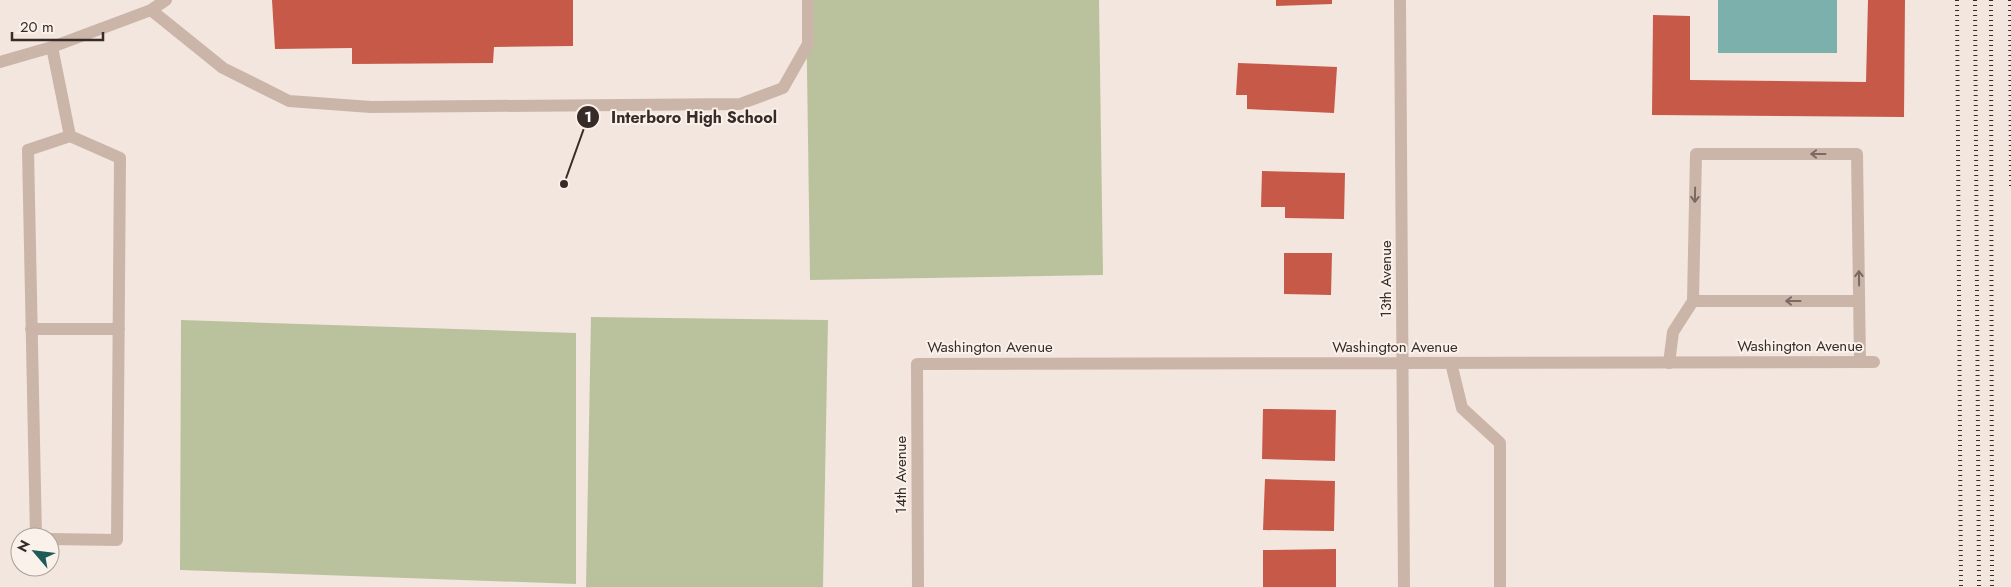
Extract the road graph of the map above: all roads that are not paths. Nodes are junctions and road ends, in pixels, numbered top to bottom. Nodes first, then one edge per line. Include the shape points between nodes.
1 (166, 0) edge
2 (808, 0) edge
3 (1400, 0) edge
4 (151, 10) junction
5 (52, 47) junction
6 (0, 62) edge
7 (70, 136) junction
8 (1693, 301) junction
9 (1860, 301) junction
10 (32, 329) junction
11 (118, 329) junction
12 (1860, 362) junction
13 (1874, 362) dead end
14 (1402, 363) junction
15 (1451, 363) junction
16 (1669, 363) junction
17 (917, 364) joint
18 (36, 527) edge
19 (60, 540) edge
20 (918, 587) edge
21 (1404, 587) edge
22 (1500, 587) edge

1 - 4 street
2 - 4 street via 808,44 783,88 740,104 372,107 290,101 223,68
3 - 14 street, 13th Avenue
4 - 5 street
5 - 6 street
5 - 7 street
7 - 10 street via 28,150
7 - 11 street via 120,158
9 -> 8 street
9 -> 8 street via 1857,154 1696,154
8 - 16 street via 1673,332
9 - 12 street
10 - 11 street
10 - 18 street
11 - 19 street via 117,540
12 - 13 street, Washington Avenue
12 - 16 street, Washington Avenue
14 - 15 street, Washington Avenue
14 - 17 street, Washington Avenue
14 - 21 street, 13th Avenue
15 - 16 street, Washington Avenue
15 - 22 street via 1462,408 1500,443
17 - 20 street, 14th Avenue

